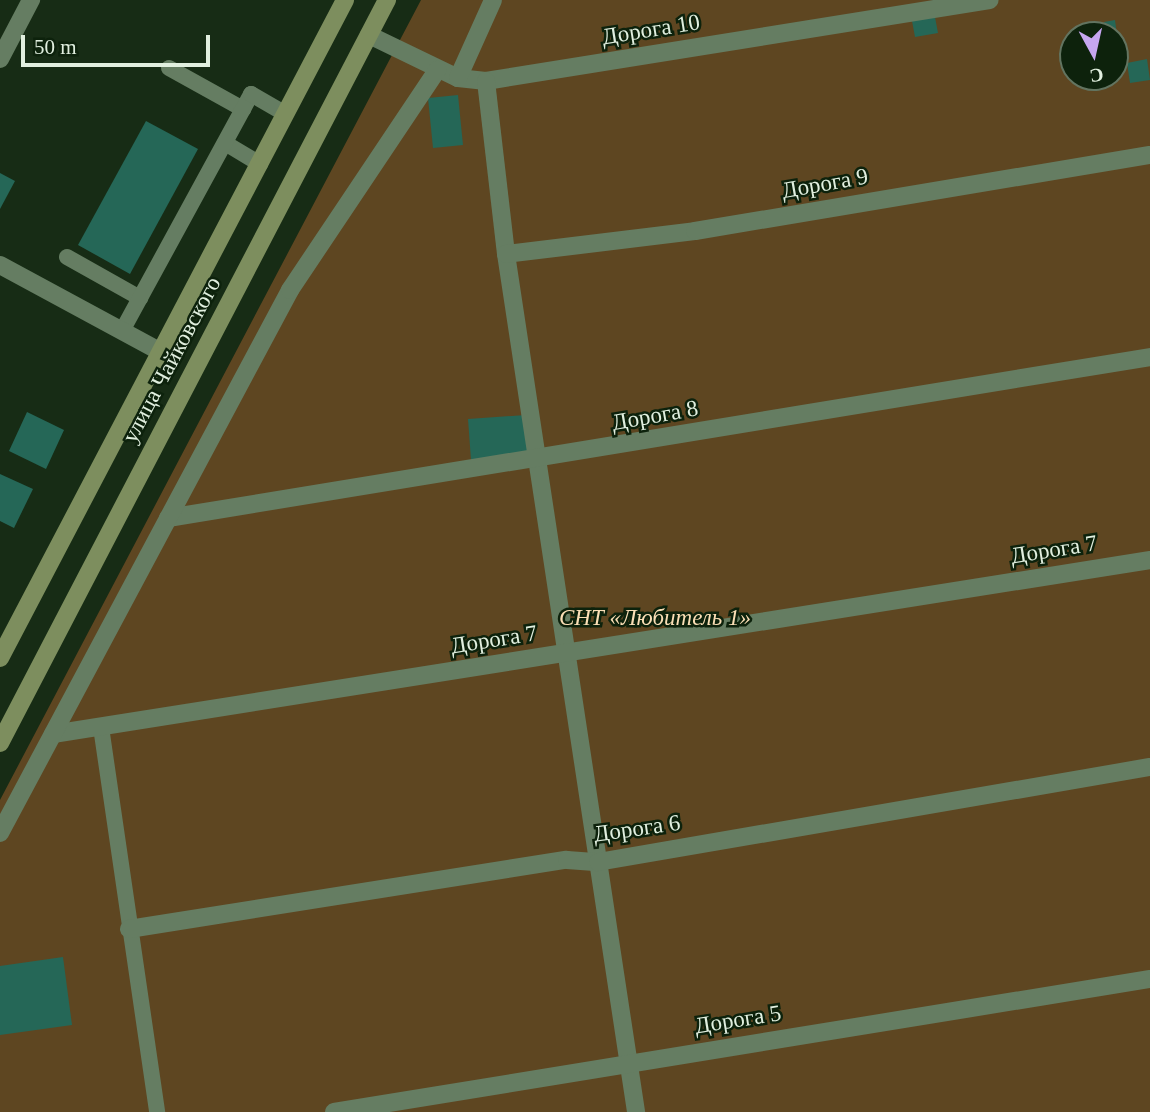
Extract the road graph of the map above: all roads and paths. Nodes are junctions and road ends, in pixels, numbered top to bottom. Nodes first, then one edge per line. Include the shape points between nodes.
1 (31, 0) edge
2 (345, 0) edge
3 (387, 0) edge
4 (493, 0) edge
5 (990, 0) edge
6 (369, 35) junction
7 (0, 59) edge
8 (169, 68) dead end
9 (437, 70) junction
10 (458, 78) junction
11 (486, 81) junction
12 (243, 109) junction
13 (285, 114) junction
14 (225, 143) junction
15 (1150, 155) edge
16 (260, 164) junction
17 (506, 254) junction
18 (67, 257) dead end
19 (0, 265) edge
20 (140, 299) junction
21 (122, 331) junction
22 (162, 352) junction
23 (1150, 357) edge
24 (538, 461) junction
25 (168, 518) junction
26 (1150, 560) edge
27 (567, 653) junction
28 (0, 658) edge
29 (101, 727) junction
30 (53, 734) junction
31 (0, 743) edge
32 (1150, 767) edge
33 (0, 833) edge
34 (598, 862) junction
35 (129, 929) junction
36 (1150, 979) edge
37 (628, 1062) junction
38 (157, 1112) edge
39 (334, 1112) edge
40 (636, 1112) edge

1 - 7 street
2 - 13 main road, улица Чайковского
3 - 6 main road, улица Чайковского
4 - 10 street
5 - 11 street, Дорога 10
6 - 9 street, Дорога 10
6 - 31 main road, улица Чайковского
8 - 12 lane
9 - 10 street, Дорога 10
9 - 25 street via 290,290
10 - 11 street, Дорога 10
11 - 17 street
12 - 13 lane via 251,94
12 - 14 lane
13 - 16 main road, улица Чайковского
14 - 16 lane
14 - 20 lane
15 - 17 street, Дорога 9 via 695,231
16 - 22 main road, улица Чайковского
17 - 24 street
18 - 20 lane
19 - 21 street
20 - 21 lane
21 - 22 street
22 - 28 main road, улица Чайковского
23 - 24 street, Дорога 8
24 - 25 street, Дорога 8
24 - 27 street
25 - 30 street
26 - 27 street, Дорога 7
27 - 29 street, Дорога 7
27 - 34 street
29 - 30 street, Дорога 7
29 - 35 lane
30 - 33 street
32 - 34 street, Дорога 6
34 - 35 street, Дорога 6 via 567,860
34 - 37 street
35 - 38 lane
36 - 37 street, Дорога 5
37 - 39 street, Дорога 5
37 - 40 street

